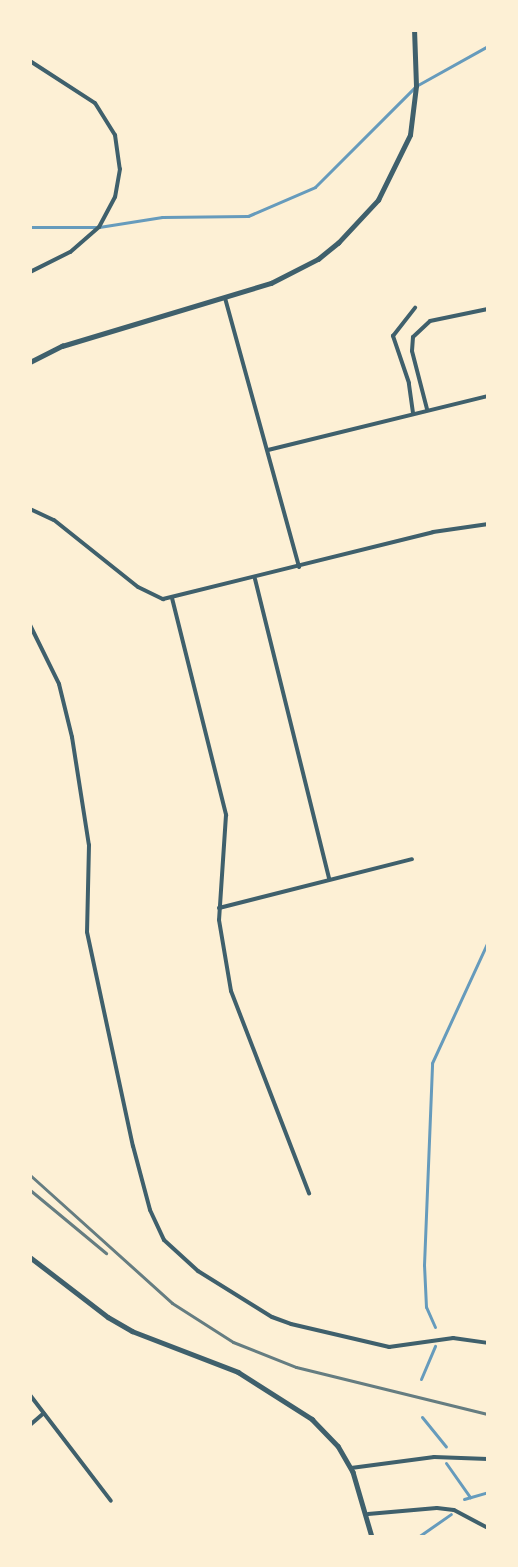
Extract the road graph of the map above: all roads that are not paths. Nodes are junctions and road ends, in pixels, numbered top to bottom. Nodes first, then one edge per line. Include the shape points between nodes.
1 (414, 30) edge
2 (30, 61) edge
3 (30, 272) edge
4 (225, 298) junction
5 (415, 309) dead end
6 (488, 309) edge
7 (30, 362) edge
8 (488, 396) edge
9 (427, 410) junction
10 (412, 413) junction
11 (268, 450) junction
12 (30, 509) edge
13 (488, 524) edge
14 (298, 567) junction
15 (255, 579) junction
16 (172, 598) junction
17 (30, 625) edge
18 (412, 858) dead end
19 (329, 879) junction
20 (219, 908) junction
21 (309, 1193) dead end
22 (30, 1257) edge
23 (488, 1343) edge
24 (30, 1395) edge
25 (44, 1413) junction
26 (30, 1425) edge
27 (488, 1459) edge
28 (351, 1468) junction
29 (111, 1500) dead end
30 (368, 1514) junction
31 (488, 1528) edge
32 (372, 1537) edge

1 - 4 street via 416,86 410,135 378,200 360,222 318,259 271,283
2 - 3 street via 94,103 115,135 120,169 115,197 99,227 70,252
4 - 7 street via 62,346
4 - 11 street
5 - 10 street via 393,336 410,383
6 - 9 street via 430,321 413,336 412,351
8 - 9 street
9 - 10 street
10 - 11 street
11 - 14 street
12 - 16 street via 54,520 153,597
13 - 14 street via 433,532
14 - 15 street
15 - 16 street
15 - 19 street
16 - 20 street via 226,815
17 - 23 street via 59,684 72,737 89,845 87,933 133,1146 150,1210 164,1240 198,1271 272,1317 291,1324 389,1347 453,1338
18 - 19 street
19 - 20 street
20 - 21 street via 219,933 236,1009
22 - 28 street via 124,1326 204,1356 294,1406 328,1434
24 - 25 street
25 - 26 street
25 - 29 street
27 - 28 street via 434,1457
28 - 30 street
30 - 31 street via 437,1508 454,1510
30 - 32 street

